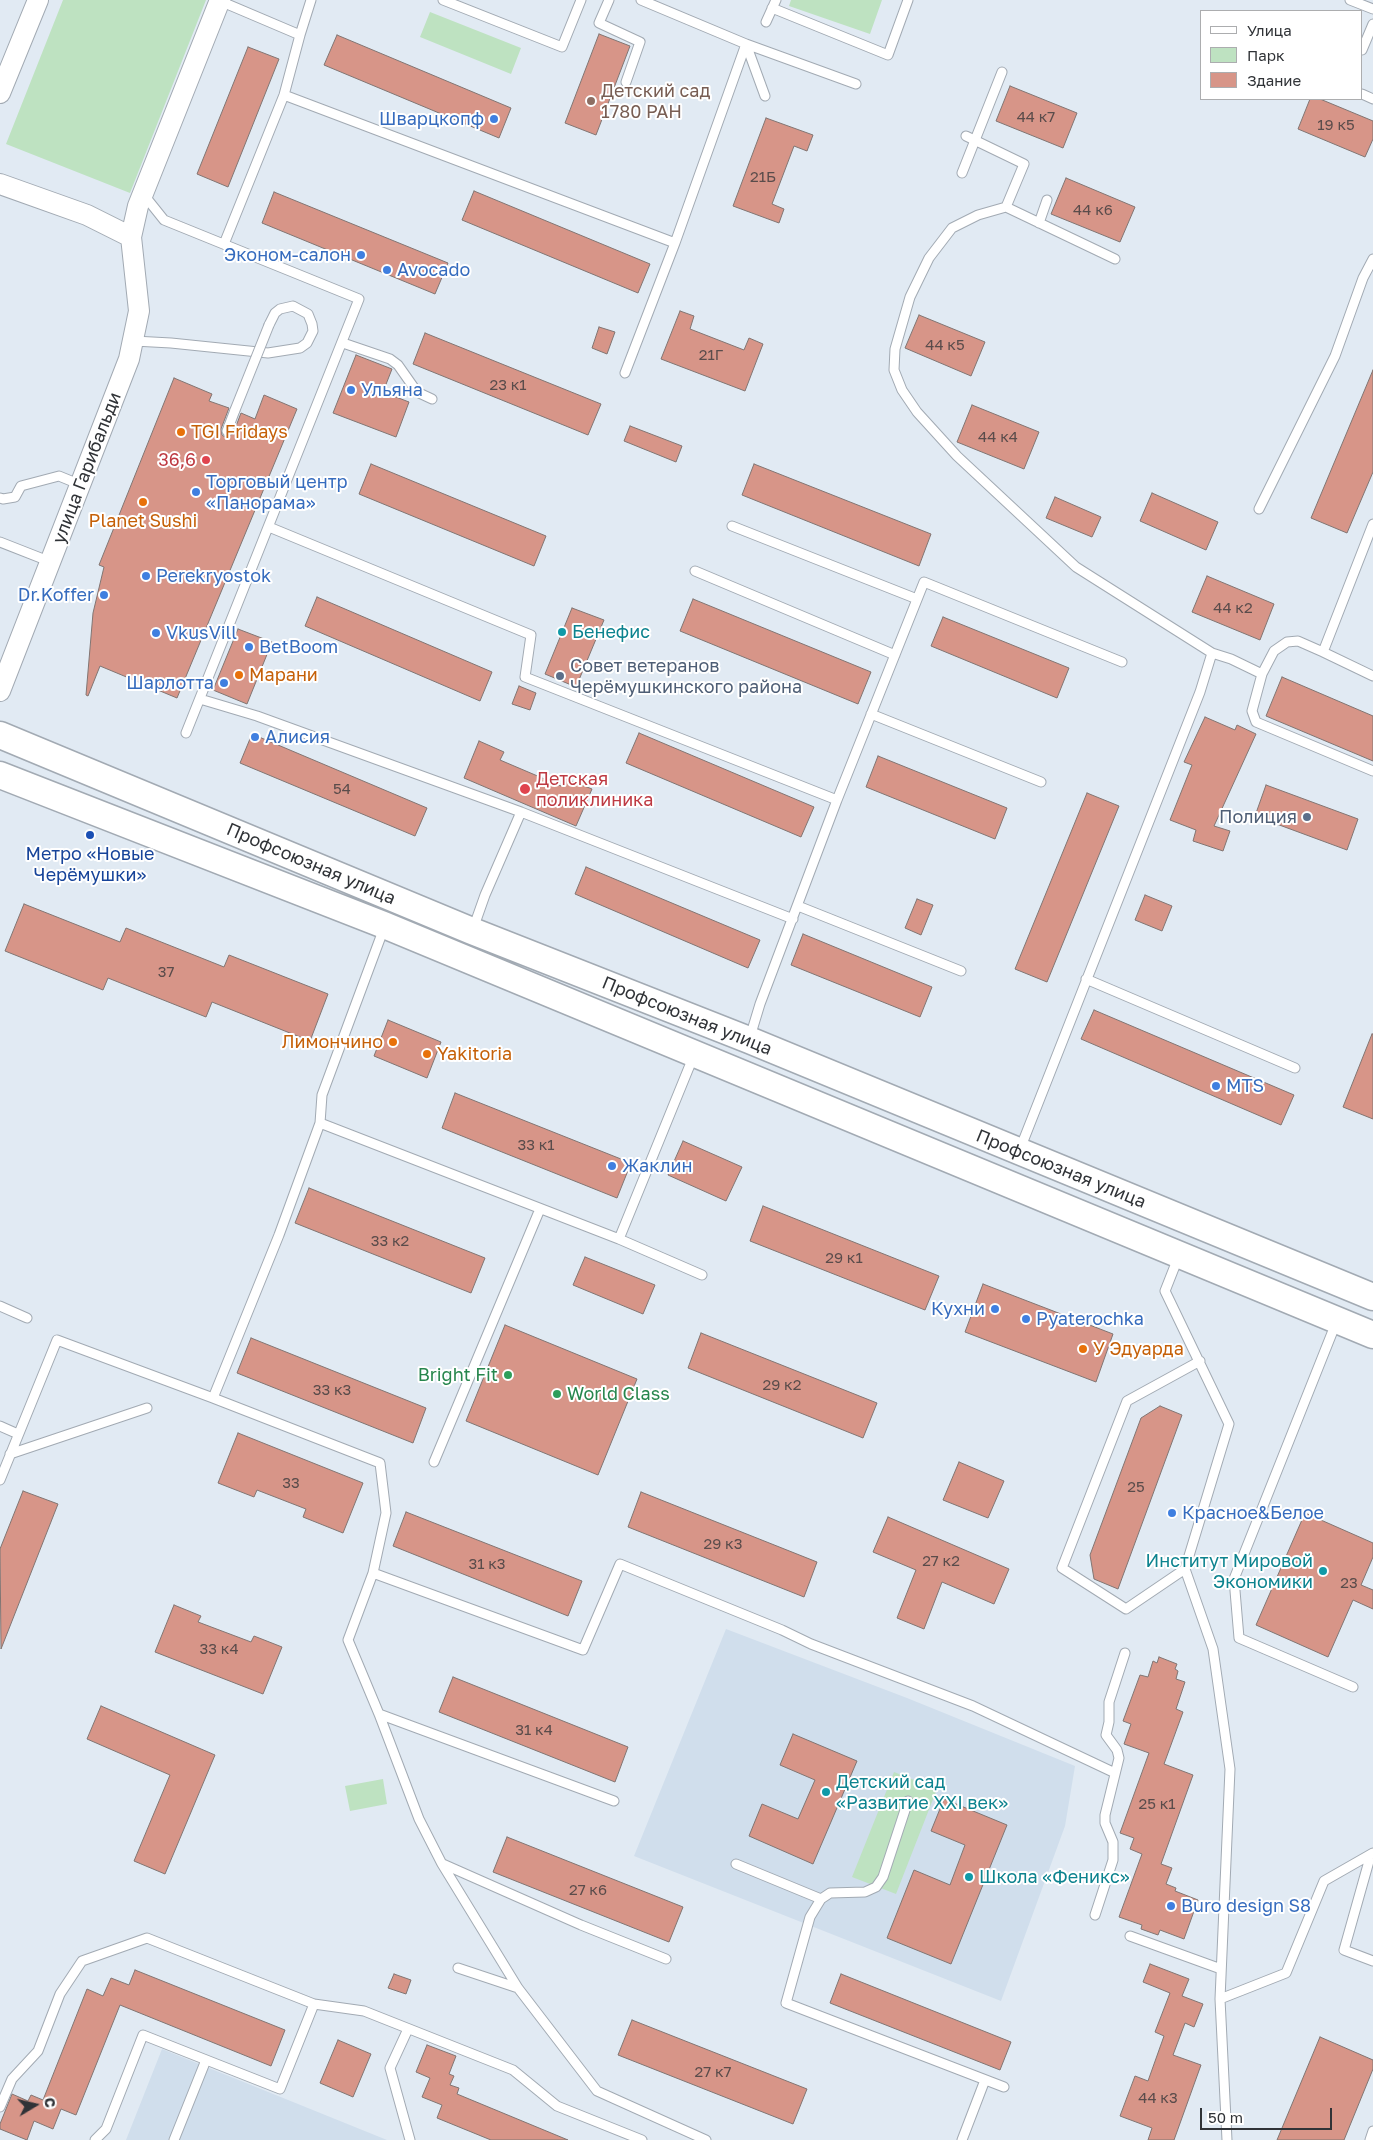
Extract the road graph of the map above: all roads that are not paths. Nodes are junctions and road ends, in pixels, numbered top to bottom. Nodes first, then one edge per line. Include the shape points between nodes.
1 (38, 0) edge
2 (220, 0) edge
3 (310, 0) edge
4 (444, 0) edge
5 (581, 0) edge
6 (609, 0) edge
7 (641, 0) edge
8 (908, 0) edge
9 (1350, 0) edge
10 (774, 4) edge
11 (1373, 9) edge
12 (766, 22) dead end
13 (1373, 24) edge
14 (300, 35) junction
15 (746, 44) junction
16 (1363, 48) edge
17 (1002, 72) dead end
18 (626, 82) dead end
19 (856, 84) dead end
20 (0, 93) edge
21 (284, 95) junction
22 (765, 96) dead end
23 (966, 136) dead end
24 (975, 140) junction
25 (962, 173) dead end
26 (0, 184) edge
27 (142, 193) junction
28 (1047, 200) dead end
29 (1006, 207) junction
30 (1039, 223) junction
31 (131, 237) junction
32 (675, 243) junction
33 (224, 244) junction
34 (1115, 259) dead end
35 (1373, 259) edge
36 (134, 342) junction
37 (343, 343) junction
38 (625, 373) dead end
39 (432, 399) dead end
40 (227, 431) dead end
41 (81, 485) junction
42 (0, 498) edge
43 (1259, 509) dead end
44 (1373, 524) edge
45 (732, 526) dead end
46 (269, 527) junction
47 (1371, 534) edge
48 (0, 542) edge
49 (51, 562) junction
50 (694, 571) dead end
51 (917, 599) junction
52 (1323, 652) junction
53 (1212, 653) junction
54 (895, 655) junction
55 (1122, 662) dead end
56 (1262, 674) junction
57 (1373, 676) edge
58 (0, 691) edge
59 (200, 699) junction
60 (871, 714) junction
61 (186, 734) dead end
62 (0, 735) edge
63 (1373, 771) edge
64 (0, 775) edge
65 (1041, 782) dead end
66 (838, 800) junction
67 (521, 812) junction
68 (798, 906) junction
69 (793, 919) junction
70 (384, 925) junction
71 (472, 931) junction
72 (961, 971) dead end
73 (1086, 979) junction
74 (749, 1040) junction
75 (694, 1055) junction
76 (1295, 1068) dead end
77 (320, 1123) junction
78 (1019, 1151) junction
79 (540, 1209) junction
80 (619, 1240) junction
81 (1178, 1255) junction
82 (702, 1275) dead end
83 (1373, 1297) edge
84 (0, 1306) edge
85 (27, 1318) dead end
86 (1337, 1320) junction
87 (1373, 1335) edge
88 (1200, 1361) junction
89 (213, 1398) junction
90 (146, 1408) dead end
91 (0, 1426) edge
92 (18, 1434) junction
93 (10, 1454) junction
94 (434, 1462) dead end
95 (0, 1480) edge
96 (1185, 1569) junction
97 (373, 1573) junction
98 (1125, 1653) dead end
99 (1353, 1687) dead end
100 (379, 1714) junction
101 (1115, 1773) junction
102 (614, 1801) dead end
103 (908, 1802) dead end
104 (1372, 1854) edge
105 (442, 1864) junction
106 (736, 1864) dead end
107 (821, 1899) junction
108 (1096, 1915) dead end
109 (1130, 1936) dead end
110 (666, 1959) dead end
111 (1373, 1961) edge
112 (458, 1968) dead end
113 (1221, 1969) junction
114 (518, 1988) junction
115 (1220, 1999) junction
116 (314, 2004) junction
117 (408, 2029) junction
118 (206, 2060) junction
119 (985, 2080) junction
120 (1004, 2087) dead end
121 (0, 2107) edge
122 (1373, 2131) edge
123 (94, 2140) edge
124 (174, 2140) edge
125 (410, 2140) edge
126 (642, 2140) edge
127 (706, 2140) edge
128 (962, 2140) edge
129 (1227, 2140) edge
130 (1370, 2140) edge

1 - 20 street
2 - 14 lane
2 - 27 street, улица Гарибальди
3 - 14 lane
4 - 5 lane via 562,47
6 - 18 lane via 599,23 640,42
7 - 15 lane
8 - 10 lane via 888,55
9 - 11 lane
10 - 12 lane
13 - 16 lane
14 - 21 lane
15 - 19 lane
15 - 22 lane
15 - 32 lane
17 - 24 lane
21 - 32 lane
21 - 33 lane
23 - 24 lane
24 - 25 lane
24 - 29 lane via 1024,164
26 - 31 street via 87,215
27 - 31 street, улица Гарибальди
27 - 33 lane via 164,220
28 - 30 lane
29 - 30 lane
29 - 53 lane via 978,215 952,228 929,258 910,297 895,350 894,370 902,390 917,412 957,456 1076,566
30 - 34 lane
31 - 36 street, улица Гарибальди via 139,311
32 - 38 lane
33 - 37 lane via 359,299
35 - 43 lane via 1335,356
36 - 40 lane, bridge via 171,343 261,353 294,350 307,344 311,337 312,324 304,310 287,306 271,318
36 - 41 street, улица Гарибальди
37 - 39 lane via 390,359 417,392
37 - 46 lane
41 - 42 lane via 59,476 21,486 15,497
41 - 49 street, улица Гарибальди
44 - 47 lane
45 - 51 lane
46 - 59 lane
46 - 66 lane via 531,635 525,677
47 - 52 lane
48 - 49 lane
49 - 58 street, улица Гарибальди
50 - 54 lane
51 - 54 lane
51 - 55 lane via 924,582
52 - 56 lane via 1298,641 1288,642 1274,651
52 - 57 lane
53 - 56 lane
53 - 73 lane via 1200,692
54 - 60 lane
56 - 63 lane via 1252,711 1256,722
59 - 61 lane
59 - 67 lane via 257,716
60 - 65 lane
60 - 66 lane
62 - 71 main road, Профсоюзная улица
64 - 70 main road, Профсоюзная улица
66 - 68 lane
67 - 69 lane
67 - 71 lane
68 - 69 lane
68 - 72 lane
69 - 74 lane
70 - 75 main road, Профсоюзная улица
70 - 77 lane via 322,1095
71 - 74 main road, Профсоюзная улица
73 - 76 lane
73 - 78 lane
74 - 78 main road, Профсоюзная улица
75 - 80 lane
75 - 81 main road, Профсоюзная улица
77 - 79 lane
77 - 89 lane
78 - 83 main road, Профсоюзная улица
79 - 80 lane
79 - 94 lane
80 - 82 lane
81 - 86 main road, Профсоюзная улица
81 - 88 lane via 1165,1291
84 - 85 lane
86 - 87 main road, Профсоюзная улица
86 - 99 lane via 1234,1579 1239,1638
88 - 96 lane via 1229,1424
88 - 96 lane via 1127,1401 1062,1568 1126,1609
89 - 92 lane via 57,1340
89 - 97 lane via 380,1463 386,1513
90 - 93 lane
91 - 92 lane
92 - 93 lane
93 - 95 lane
96 - 113 lane via 1213,1649 1230,1769
97 - 100 lane via 348,1640
97 - 101 lane via 583,1650 620,1564 811,1644 973,1706
98 - 101 lane via 1109,1702 1106,1735 1117,1750
100 - 102 lane
100 - 105 lane via 419,1819
101 - 108 lane via 1105,1814 1105,1823 1114,1842 1113,1860
103 - 107 lane via 876,1887 865,1892 830,1893
104 - 111 lane via 1344,1950
104 - 115 lane via 1324,1881 1286,1973
105 - 110 lane
105 - 114 lane
106 - 107 lane
107 - 119 lane via 810,1917 786,2003
109 - 113 lane
112 - 114 lane
113 - 115 lane
114 - 127 lane via 597,2091
115 - 129 lane
116 - 117 lane via 364,2011
116 - 118 lane via 280,2088
116 - 121 lane via 147,1938 82,1961 60,1994 38,2051 12,2079
117 - 125 lane via 390,2068
117 - 126 lane via 513,2070 558,2106
118 - 123 lane via 143,2035 106,2129
118 - 124 lane
119 - 120 lane
119 - 128 lane
122 - 130 lane

